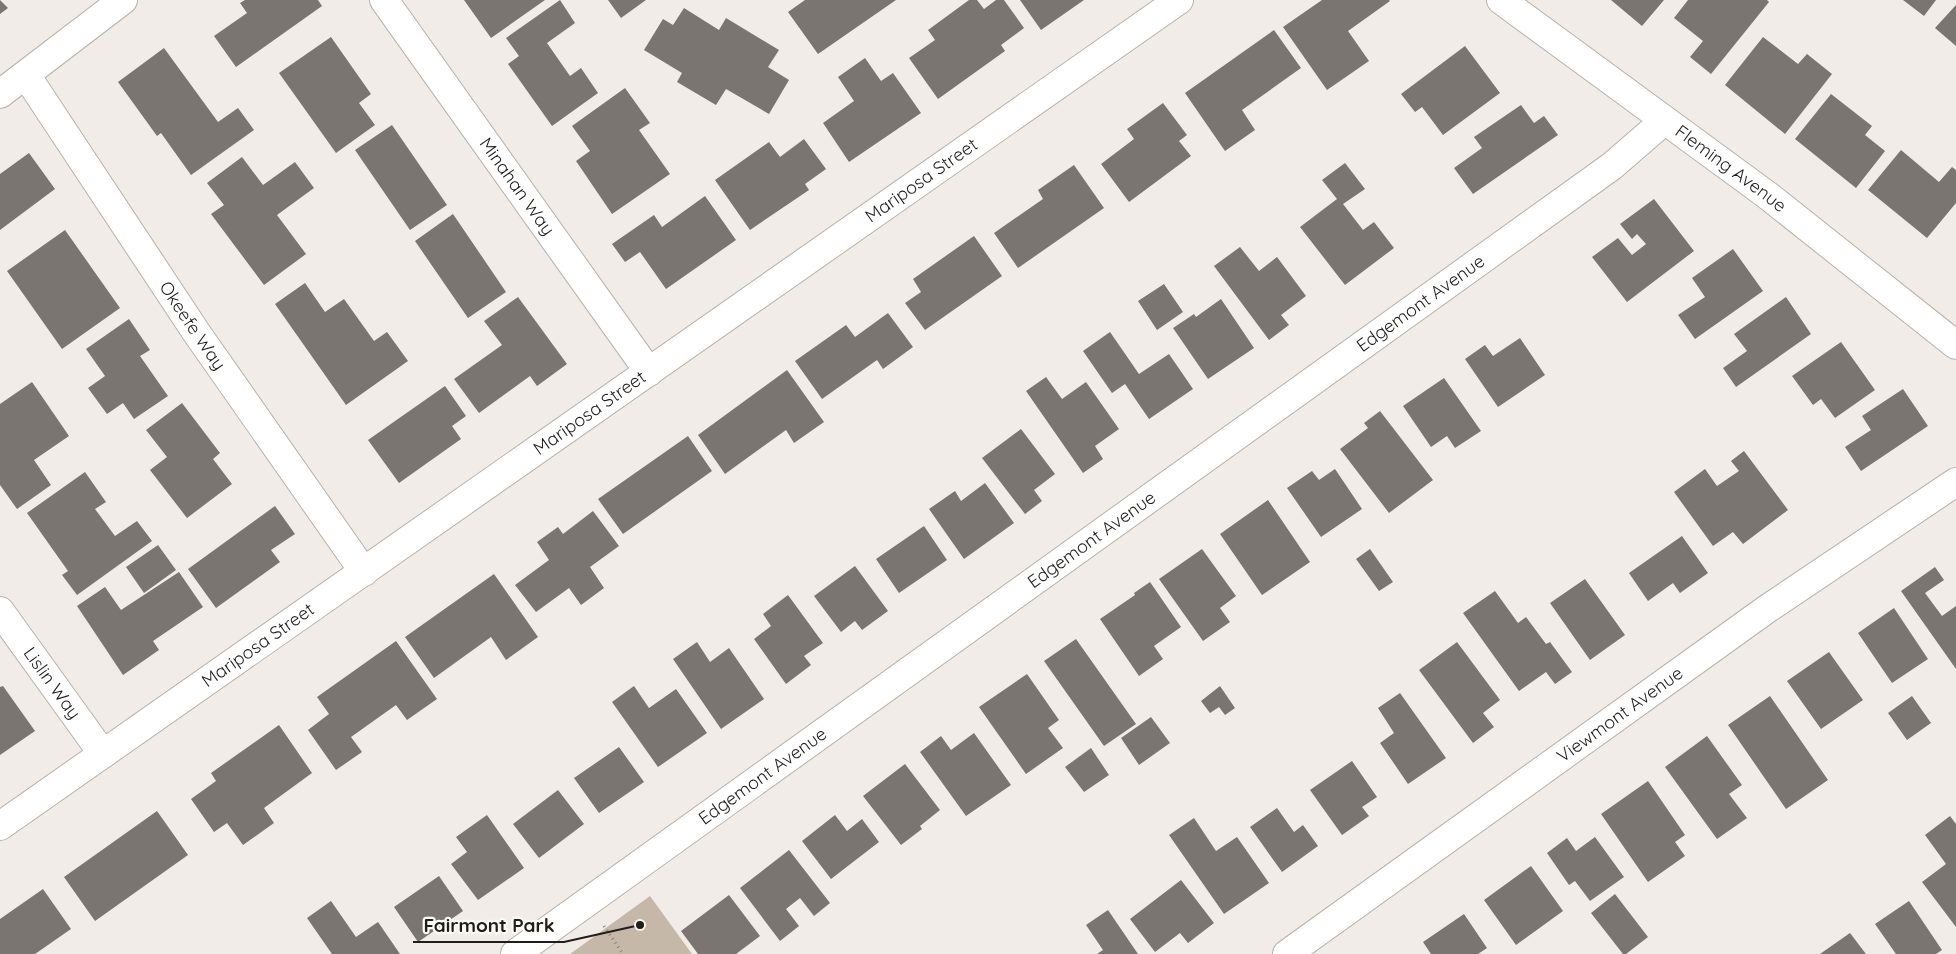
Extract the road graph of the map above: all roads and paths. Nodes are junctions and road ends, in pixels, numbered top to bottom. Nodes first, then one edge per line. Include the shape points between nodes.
1 (123, 0) edge
2 (384, 0) edge
3 (1179, 0) edge
4 (1501, 0) edge
5 (26, 75) junction
6 (0, 94) edge
7 (1664, 121) junction
8 (1956, 345) edge
9 (649, 372) junction
10 (1956, 482) edge
11 (364, 572) junction
12 (0, 611) edge
13 (103, 754) junction
14 (0, 826) edge
15 (515, 954) edge
16 (1287, 954) edge

1 - 5 street
2 - 9 street, Minahan Way
3 - 9 street, Mariposa Street
4 - 7 street, Fleming Avenue
5 - 6 street
5 - 11 street, Okeefe Way via 196,332
7 - 8 street, Fleming Avenue via 1766,195
7 - 15 street, Edgemont Avenue via 1612,166
9 - 11 street, Mariposa Street
10 - 16 street, Viewmont Avenue via 1767,610
11 - 13 street, Mariposa Street
12 - 13 street, Lislin Way
13 - 14 street, Mariposa Street

